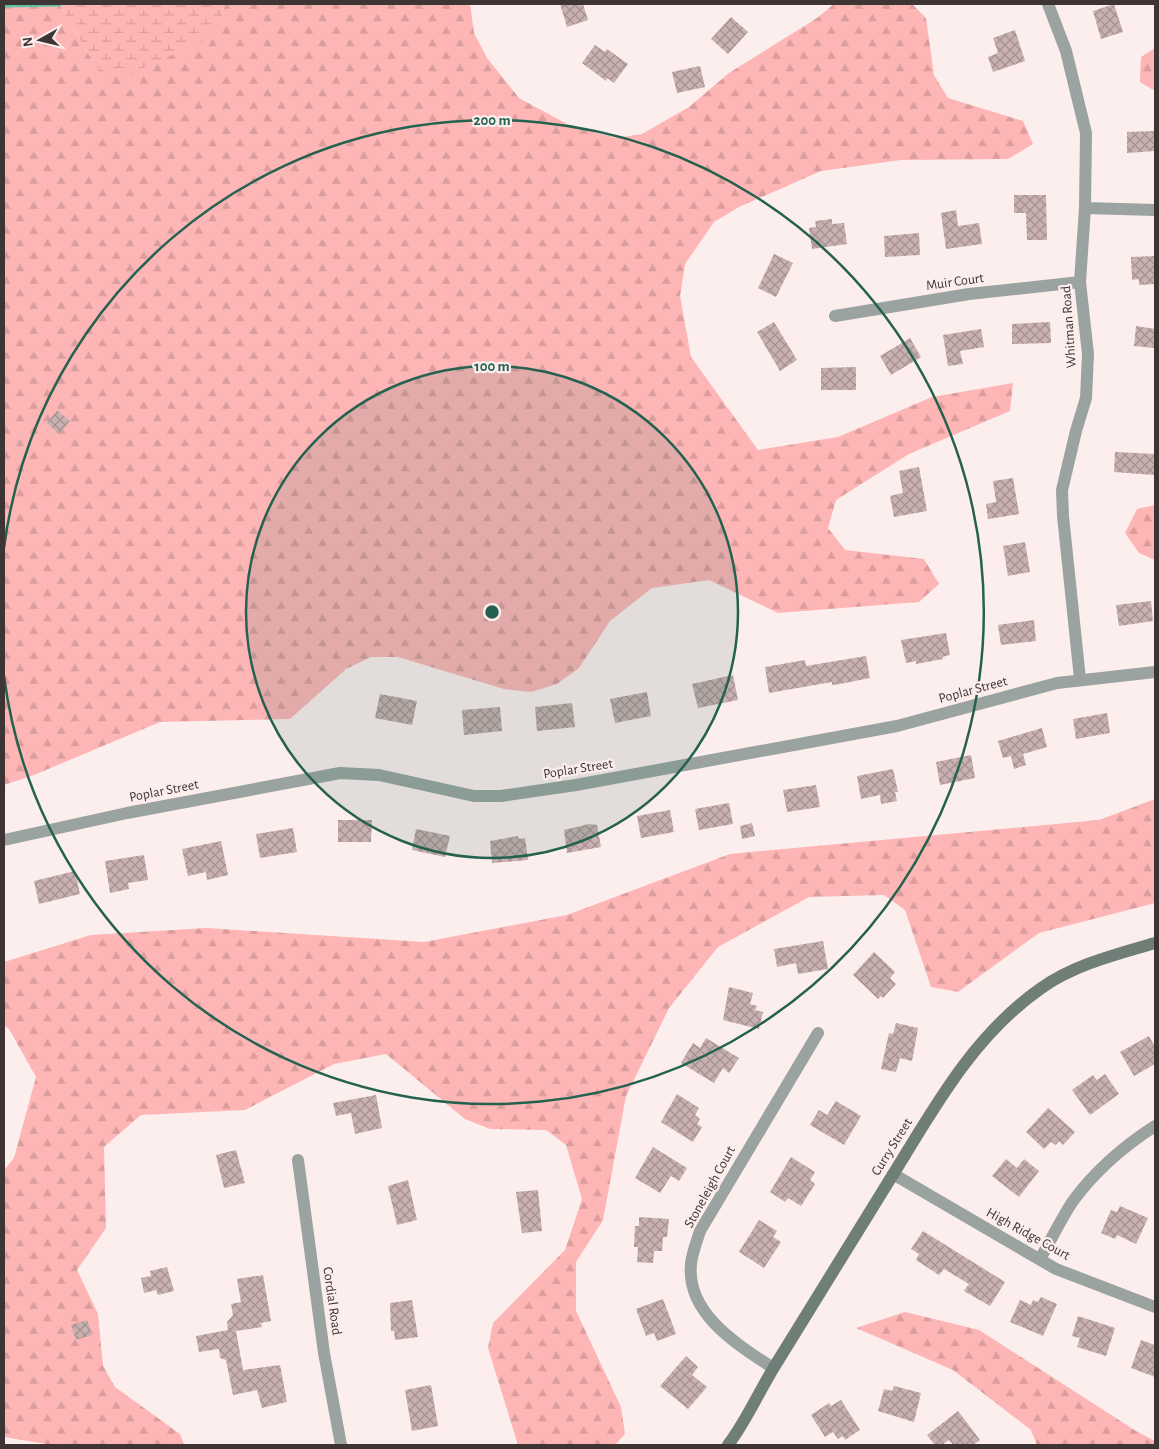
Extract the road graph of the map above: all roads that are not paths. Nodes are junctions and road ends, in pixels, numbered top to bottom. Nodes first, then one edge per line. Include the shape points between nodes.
1 (1048, 4) edge
2 (1085, 208) junction
3 (1155, 210) edge
4 (1080, 282) junction
5 (835, 316) dead end
6 (1155, 672) edge
7 (1080, 679) junction
8 (4, 840) edge
9 (1155, 943) edge
10 (818, 1033) dead end
11 (1155, 1126) edge
12 (298, 1160) dead end
13 (893, 1174) junction
14 (1040, 1259) junction
15 (1155, 1307) edge
16 (773, 1368) junction
17 (341, 1445) edge
18 (728, 1445) edge

1 - 2 street, Whitman Road via 1066,50 1086,133
2 - 3 street
2 - 4 street, Whitman Road
4 - 5 street, Muir Court via 969,294
4 - 7 street, Whitman Road via 1088,354 1086,398 1062,490
6 - 7 street, Poplar Street
7 - 8 street, Poplar Street via 897,726 576,786 501,796 474,796 379,775 340,773
9 - 13 street, Curry Street via 1074,970 1040,988 1007,1016 978,1044
10 - 16 street, Stoneleigh Court via 700,1231 691,1265 700,1305 714,1323 734,1342
11 - 14 street via 1103,1166 1073,1201
12 - 17 street, Cordial Road via 324,1353
13 - 14 street, High Ridge Court
13 - 16 street, Curry Street
14 - 15 street, High Ridge Court via 1056,1269
16 - 18 street, Curry Street via 742,1427

